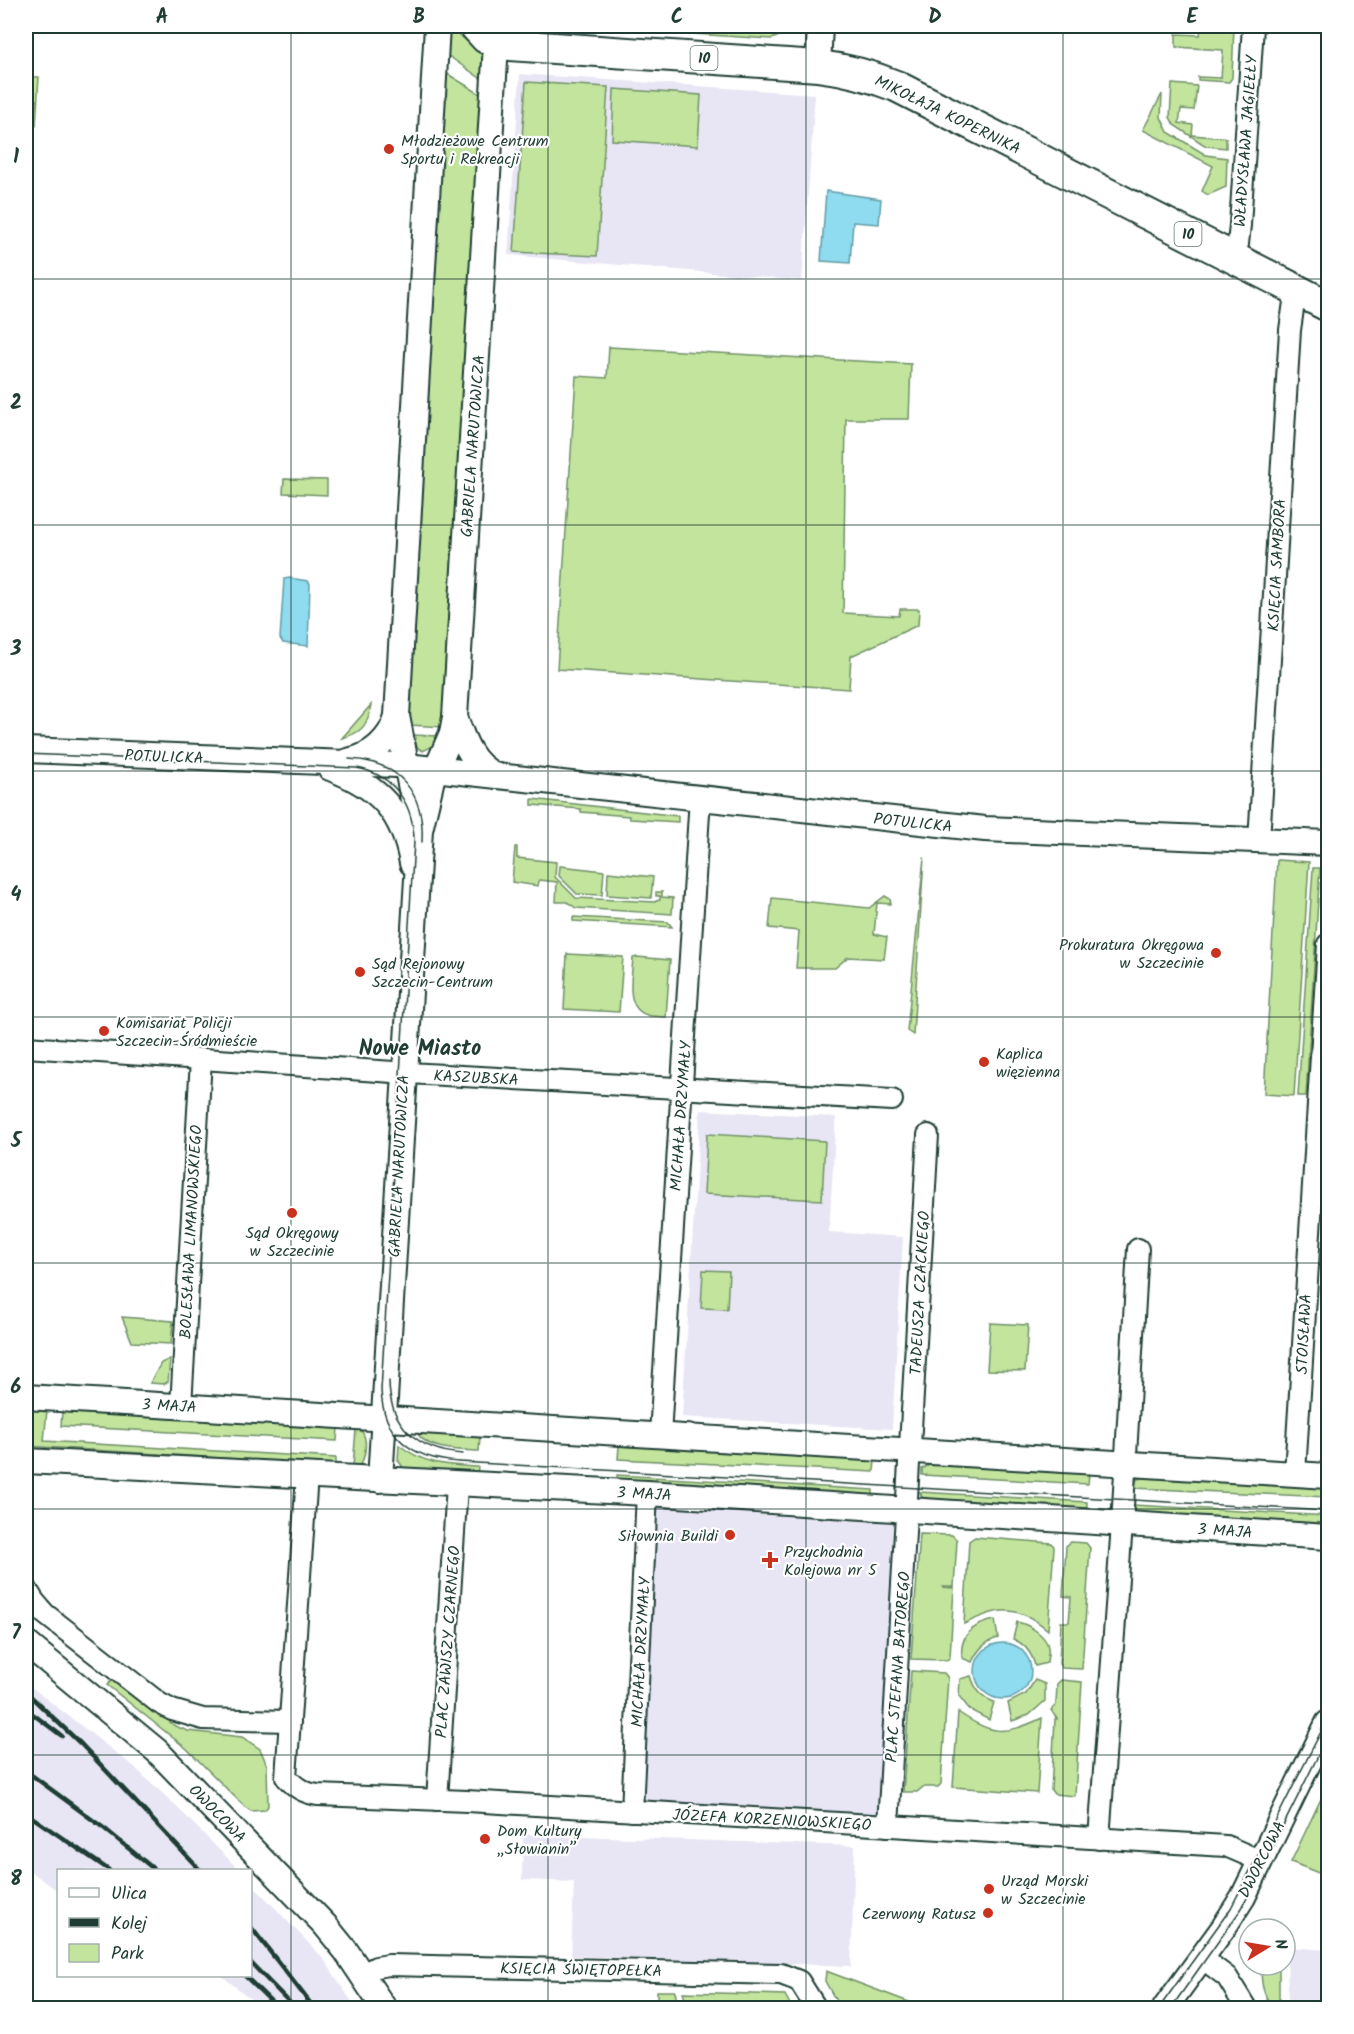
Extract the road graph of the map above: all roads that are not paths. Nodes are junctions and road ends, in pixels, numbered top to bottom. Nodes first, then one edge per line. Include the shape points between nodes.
1 (437, 26) edge
2 (820, 26) edge
3 (1253, 26) edge
4 (490, 32) edge
5 (818, 66) junction
6 (1233, 256) junction
7 (1299, 291) junction
8 (1329, 306) edge
9 (397, 716) junction
10 (455, 717) junction
11 (26, 750) edge
12 (303, 761) junction
13 (334, 762) junction
14 (407, 766) junction
15 (435, 770) junction
16 (499, 776) junction
17 (700, 797) junction
18 (419, 841) junction
19 (1260, 841) junction
20 (1329, 843) edge
21 (416, 895) junction
22 (1329, 944) edge
23 (26, 1047) edge
24 (201, 1059) junction
25 (404, 1073) junction
26 (681, 1088) junction
27 (891, 1100) dead end
28 (1322, 1125) edge
29 (928, 1135) dead end
30 (1138, 1249) dead end
31 (26, 1397) edge
32 (181, 1406) junction
33 (384, 1419) junction
34 (660, 1435) junction
35 (910, 1450) junction
36 (26, 1461) edge
37 (1125, 1463) junction
38 (1295, 1473) junction
39 (307, 1475) junction
40 (1329, 1476) edge
41 (380, 1480) junction
42 (457, 1485) junction
43 (647, 1493) junction
44 (907, 1509) junction
45 (1122, 1524) junction
46 (1329, 1537) edge
47 (26, 1588) edge
48 (26, 1643) edge
49 (290, 1721) junction
50 (1329, 1723) edge
51 (1329, 1740) edge
52 (1309, 1765) junction
53 (437, 1800) junction
54 (632, 1811) junction
55 (888, 1826) junction
56 (1099, 1839) junction
57 (1261, 1861) junction
58 (1202, 1958) junction
59 (362, 1975) junction
60 (384, 2008) edge
61 (816, 2008) edge
62 (1165, 2008) edge
63 (1246, 2008) edge

1 - 9 street, GABRIELA NARUTOWICZA
2 - 5 street
3 - 6 street, WŁADYSŁAWA JAGIEŁŁY via 1240,225
4 - 5 main road, MIKOŁAJA KOPERNIKA / 10
4 - 10 street, GABRIELA NARUTOWICZA
5 - 6 main road, MIKOŁAJA KOPERNIKA / 10 via 858,73 896,86
6 - 7 main road, MIKOŁAJA KOPERNIKA / 10
7 - 8 main road, MIKOŁAJA KOPERNIKA / 10
7 - 19 street, KSIĘCIA SAMBORA via 1290,330
9 - 13 street, GABRIELA NARUTOWICZA via 389,734 370,753
9 - 14 street, GABRIELA NARUTOWICZA
10 - 15 street, GABRIELA NARUTOWICZA
10 - 16 street, POTULICKA via 477,762
11 - 12 street, POTULICKA
12 - 13 street, POTULICKA
12 - 21 street, POTULICKA via 348,775 387,804 402,827 410,852
13 - 14 street, POTULICKA
14 - 15 street, POTULICKA
14 - 18 street, GABRIELA NARUTOWICZA
15 - 16 street, POTULICKA
15 - 18 street, GABRIELA NARUTOWICZA
16 - 17 street, POTULICKA
17 - 19 street, POTULICKA via 985,829
17 - 26 street, MICHAŁA DRZYMAŁY
18 - 21 street, GABRIELA NARUTOWICZA
19 - 20 street, POTULICKA
21 - 25 street, GABRIELA NARUTOWICZA
22 - 28 street, STOISŁAWA
23 - 24 street, KASZUBSKA
24 - 25 street, KASZUBSKA
24 - 32 street, BOLESŁAWA LIMANOWSKIEGO
25 - 26 street, KASZUBSKA
25 - 33 street, GABRIELA NARUTOWICZA
26 - 27 street, KASZUBSKA
26 - 34 street, MICHAŁA DRZYMAŁY
28 - 38 street, STOISŁAWA
29 - 35 street, TADEUSZA CZACKIEGO
30 - 37 street
31 - 32 street, 3 MAJA
32 - 33 street, 3 MAJA
33 - 34 street, 3 MAJA
33 - 41 street
34 - 35 street, 3 MAJA
35 - 37 street, 3 MAJA
35 - 44 street
36 - 39 street, 3 MAJA
37 - 38 street, 3 MAJA
37 - 45 street
38 - 40 street, 3 MAJA
39 - 41 street, 3 MAJA
39 - 49 street
41 - 42 street, 3 MAJA
42 - 43 street, 3 MAJA
42 - 53 street, PLAC ZAWISZY CZARNEGO
43 - 44 street, 3 MAJA
43 - 54 street, MICHAŁA DRZYMAŁY
44 - 45 street, 3 MAJA
44 - 55 street, PLAC STEFANA BATOREGO
45 - 46 street, 3 MAJA
45 - 56 street
47 - 49 street via 45,1614 168,1708 203,1719
48 - 59 street, OWOCOWA via 176,1769 325,1925
49 - 53 street, JÓZEFA KORZENIOWSKIEGO via 286,1777 295,1787 313,1794
50 - 52 street, DWORCOWA
51 - 52 street, DWORCOWA
52 - 57 street, DWORCOWA
53 - 54 street, JÓZEFA KORZENIOWSKIEGO
54 - 55 street, JÓZEFA KORZENIOWSKIEGO
55 - 56 street, JÓZEFA KORZENIOWSKIEGO
56 - 57 street, JÓZEFA KORZENIOWSKIEGO via 1228,1846
57 - 58 street, DWORCOWA via 1237,1907
58 - 62 street, DWORCOWA
58 - 63 street via 1227,1977
59 - 60 street, OWOCOWA
59 - 61 street, KSIĘCIA ŚWIĘTOPEŁKA via 389,1965 781,1974 800,1981

